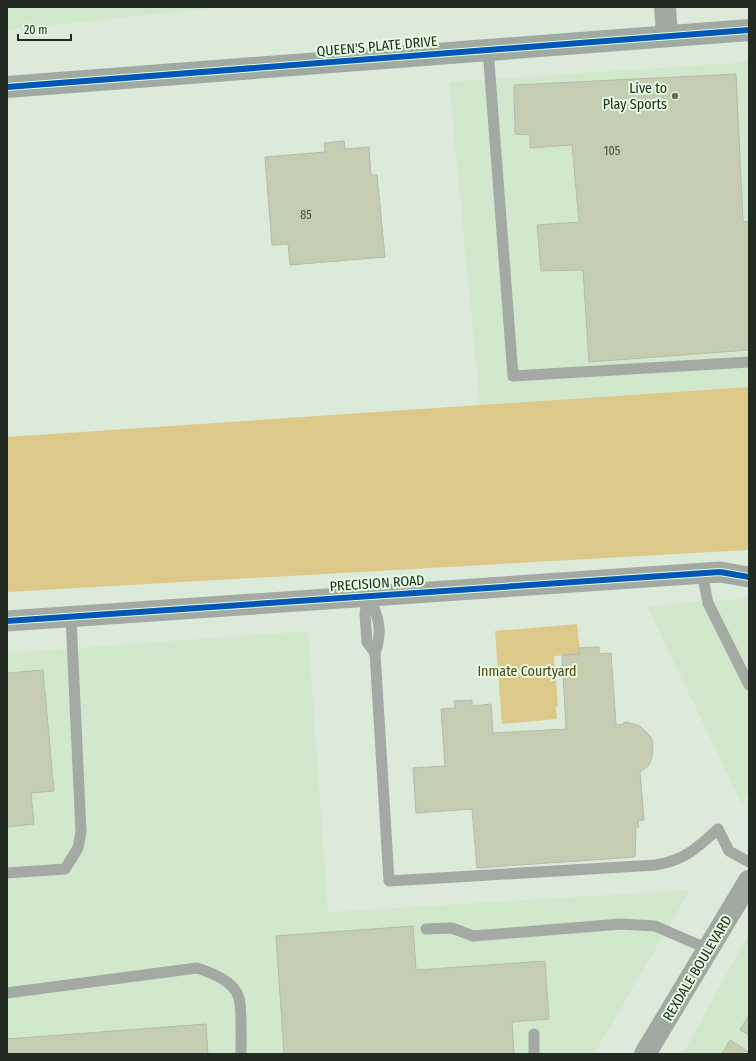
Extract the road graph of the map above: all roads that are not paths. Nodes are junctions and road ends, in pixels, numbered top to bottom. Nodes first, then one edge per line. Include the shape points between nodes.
1 (665, 7) edge
2 (749, 30) edge
3 (667, 35) junction
4 (488, 49) junction
5 (7, 87) edge
6 (749, 362) edge
7 (702, 573) junction
8 (749, 577) edge
9 (368, 596) junction
10 (71, 617) junction
11 (7, 621) edge
12 (749, 685) edge
13 (749, 862) edge
14 (7, 873) edge
15 (749, 881) edge
16 (426, 929) dead end
17 (708, 950) junction
18 (7, 993) edge
19 (534, 1034) dead end
20 (241, 1054) edge
21 (534, 1054) edge
22 (646, 1054) edge

1 - 3 street
2 - 3 street, QUEEN'S PLATE DRIVE
3 - 4 street, QUEEN'S PLATE DRIVE
4 - 5 street, QUEEN'S PLATE DRIVE
4 - 6 lane via 513,376
7 - 8 street, PRECISION ROAD via 720,572
7 - 9 street, PRECISION ROAD
7 - 12 lane via 708,603
9 - 10 street, PRECISION ROAD
9 - 13 lane via 365,614 367,642 375,653 388,881 656,865 686,856 718,829 729,851
10 - 11 street, PRECISION ROAD
10 - 14 lane via 81,832 78,848 65,869
15 - 17 street, REXDALE BOULEVARD
16 - 17 lane via 452,928 473,936 621,924 656,926
17 - 22 street, REXDALE BOULEVARD
18 - 20 lane via 197,968 216,975 230,985 239,997
19 - 21 lane

